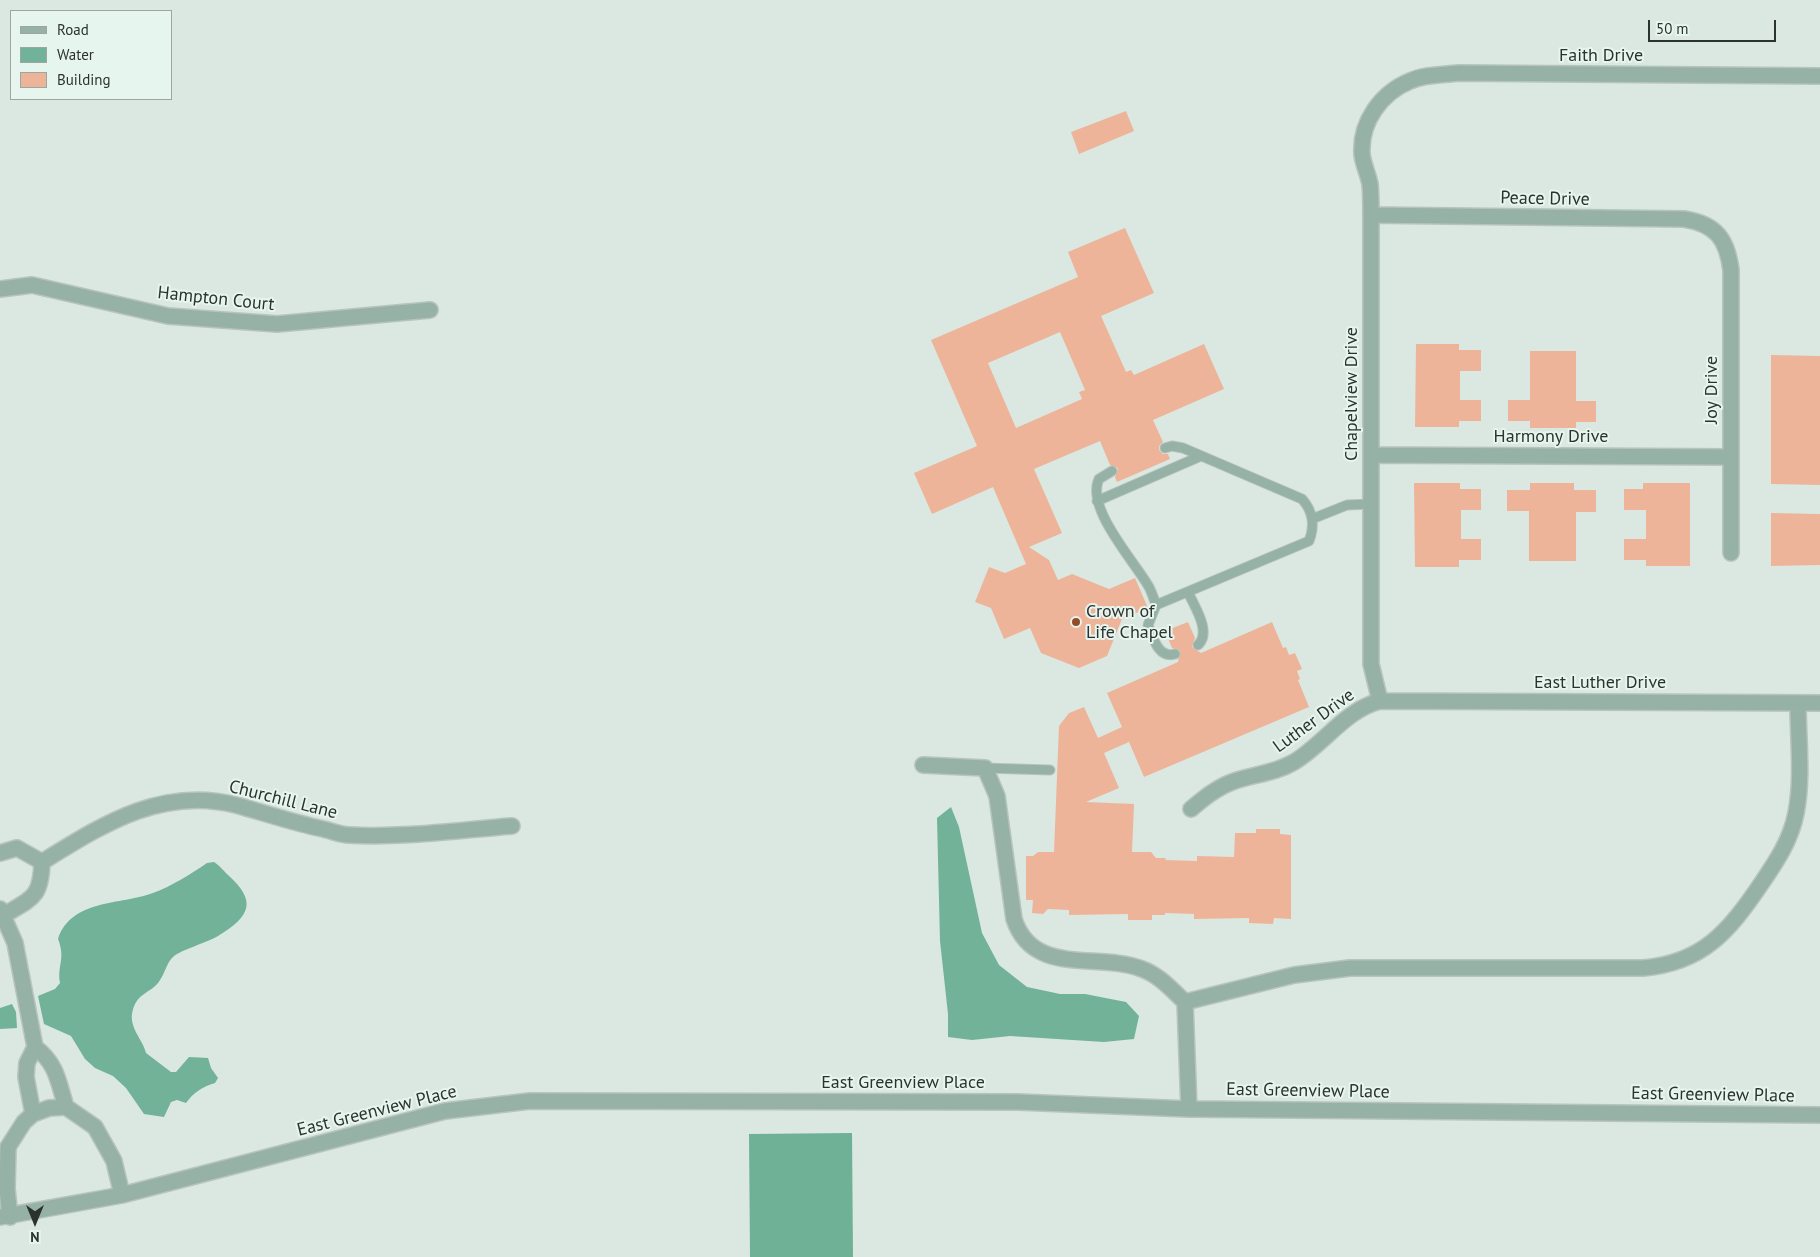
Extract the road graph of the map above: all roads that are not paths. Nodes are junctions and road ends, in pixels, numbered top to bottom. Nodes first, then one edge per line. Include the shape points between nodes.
1 (1820, 76) edge
2 (1387, 96) joint
3 (1371, 215) junction
4 (1715, 230) joint
5 (0, 289) edge
6 (430, 310) dead end
7 (1165, 448) dead end
8 (1371, 455) junction
9 (1202, 456) junction
10 (1731, 457) junction
11 (1112, 471) dead end
12 (1097, 501) junction
13 (1371, 504) junction
14 (1312, 519) junction
15 (1732, 553) dead end
16 (1188, 592) junction
17 (1156, 605) junction
18 (1198, 645) dead end
19 (1175, 654) dead end
20 (1380, 701) junction
21 (1798, 703) junction
22 (1820, 703) edge
23 (923, 766) dead end
24 (985, 768) junction
25 (1050, 770) dead end
26 (1190, 809) dead end
27 (512, 826) dead end
28 (0, 853) edge
29 (42, 862) junction
30 (2, 912) edge
31 (1185, 1002) junction
32 (35, 1047) junction
33 (66, 1107) junction
34 (1189, 1109) junction
35 (33, 1114) junction
36 (1820, 1114) edge
37 (122, 1195) junction
38 (5, 1217) edge

1 - 2 street, Faith Drive via 1459,73 1410,81
2 - 3 street, Chapelview Drive via 1370,114 1364,133 1362,154 1370,185
3 - 4 street, Peace Drive via 1684,219
3 - 8 street, Chapelview Drive
4 - 10 street, Joy Drive via 1727,251 1731,270
5 - 6 street, Hampton Court via 32,285 168,316 277,324
7 - 9 lane via 1176,446
8 - 10 street, Harmony Drive
8 - 13 street, Chapelview Drive
9 - 12 lane
9 - 14 lane via 1298,496 1305,502
10 - 15 street, Joy Drive
11 - 12 lane via 1099,479
12 - 17 lane
13 - 14 lane via 1347,505
13 - 20 street, Chapelview Drive via 1371,664
14 - 16 lane via 1309,541
16 - 17 lane
16 - 18 lane via 1204,632
17 - 19 lane via 1148,625 1161,652
20 - 21 street, East Luther Drive
20 - 26 street, Luther Drive via 1357,710 1292,764 1232,782
21 - 22 street, East Luther Drive
21 - 31 street via 1798,796 1793,826 1784,847 1732,925 1710,945 1688,958 1643,968 1333,969 1294,975
23 - 24 street
24 - 25 lane
24 - 31 street via 997,796 1014,919 1027,941 1052,957 1143,969
27 - 29 street, Churchill Lane via 348,835 234,805 193,801 152,805 98,828
28 - 29 street via 17,848
29 - 30 street via 41,883 32,898
30 - 32 street via 15,943
31 - 34 street
32 - 33 street via 48,1057
32 - 35 street via 27,1063 26,1077
33 - 35 street via 49,1108
33 - 37 street via 95,1127 114,1161
34 - 36 street, East Greenview Place
34 - 37 street, East Greenview Place via 1018,1102 530,1101 445,1111
35 - 38 street via 8,1147
37 - 38 street, East Greenview Place

